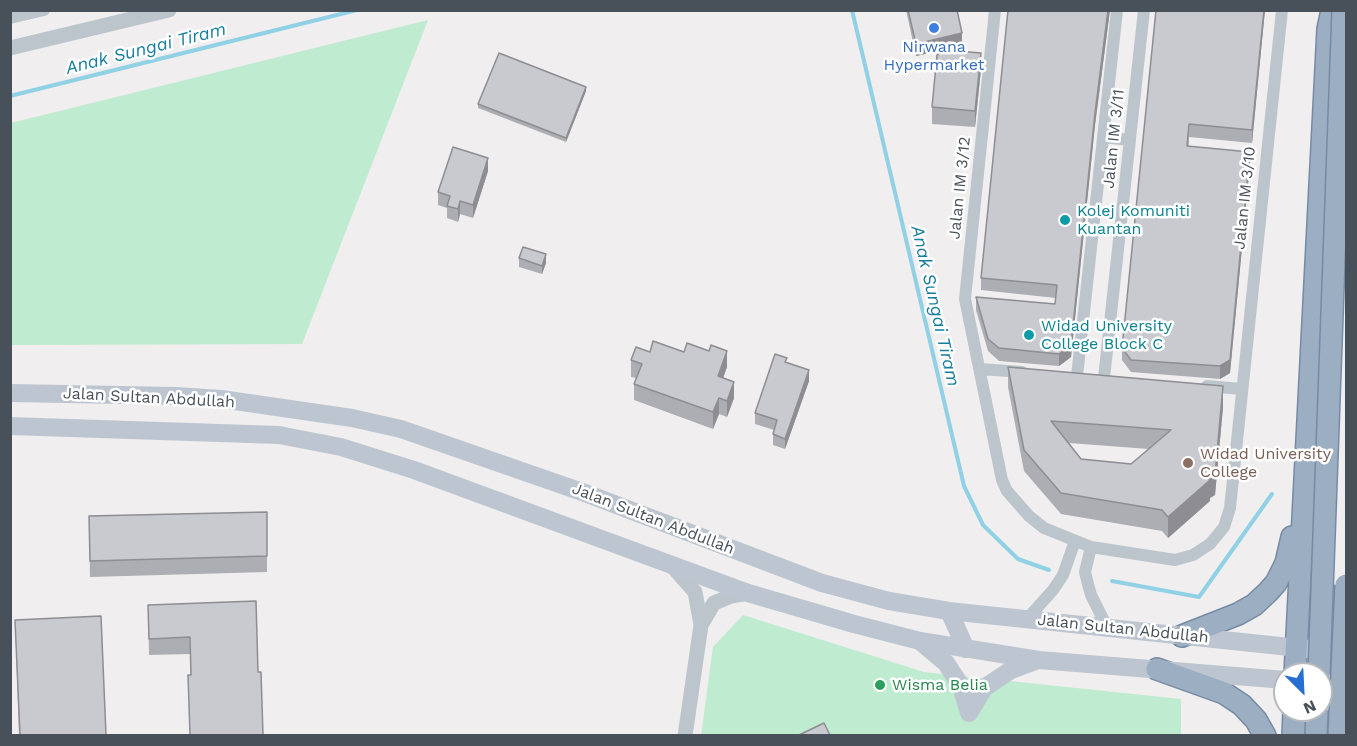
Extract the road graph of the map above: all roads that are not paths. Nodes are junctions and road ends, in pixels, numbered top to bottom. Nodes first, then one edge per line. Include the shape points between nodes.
1 (44, 10) edge
2 (995, 10) edge
3 (1117, 10) edge
4 (1144, 10) edge
5 (1282, 10) edge
6 (1332, 10) edge
7 (1343, 10) edge
8 (163, 11) edge
9 (10, 18) edge
10 (10, 48) edge
11 (1103, 137) junction
12 (1130, 140) junction
13 (980, 369) junction
14 (1034, 373) edge
15 (1196, 385) edge
16 (1241, 389) junction
17 (10, 393) edge
18 (10, 426) edge
19 (1304, 490) junction
20 (1075, 541) junction
21 (1091, 546) junction
22 (672, 566) junction
23 (1347, 585) edge
24 (748, 593) junction
25 (1299, 603) junction
26 (950, 611) junction
27 (1027, 619) junction
28 (1347, 625) edge
29 (701, 626) junction
30 (1108, 629) junction
31 (1182, 636) junction
32 (920, 641) junction
33 (1296, 648) junction
34 (966, 649) junction
35 (1347, 653) edge
36 (1039, 660) junction
37 (1295, 662) edge
38 (1319, 662) edge
39 (1157, 669) junction
40 (1273, 679) edge
41 (685, 735) edge
42 (1266, 735) edge
43 (1294, 735) edge
44 (1339, 735) edge
45 (1346, 735) edge

1 - 9 street
2 - 13 street, Jalan IM 3/12 via 965,299
3 - 11 street, Jalan IM 3/11
4 - 12 street, Jalan IM 3/11
5 - 16 street, Jalan IM 3/10
6 - 19 highway
7 - 38 highway, bridge
8 - 10 street
11 - 12 street
11 - 12 street, Jalan IM 3/11 via 1091,377
13 - 14 street
13 - 20 street, Jalan IM 3/12 via 1007,491 1044,528
15 - 16 street
16 - 21 street, Jalan IM 3/10 via 1230,508 1224,527 1210,544 1193,555 1174,560
17 - 26 main road, Jalan Sultan Abdullah via 220,399 401,429 822,583 889,601
18 - 22 main road, Jalan Sultan Abdullah via 279,435 341,447 414,470
19 - 25 highway
19 - 31 highway via 1286,563 1276,583 1254,605
20 - 21 street, Jalan IM 3/12
20 - 27 street via 1063,575
21 - 30 street via 1085,572 1091,595
22 - 24 main road, Jalan Sultan Abdullah
22 - 29 street via 694,592
23 - 44 highway, bridge
24 - 29 street via 714,603
24 - 32 main road, Jalan Sultan Abdullah
25 - 28 highway via 1306,618 1319,629 1335,630
25 - 33 highway
26 - 27 main road, Jalan Sultan Abdullah
26 - 34 main road
27 - 30 main road, Jalan Sultan Abdullah
29 - 41 street
30 - 31 main road, Jalan Sultan Abdullah
31 - 33 main road, Jalan Sultan Abdullah
32 - 34 main road, Jalan Sultan Abdullah
32 - 36 main road via 946,663 961,686 969,713 984,688 1011,670
33 - 35 main road, Jalan Sultan Abdullah
33 - 37 highway
34 - 36 main road, Jalan Sultan Abdullah
36 - 39 main road, Jalan Sultan Abdullah
39 - 40 main road, Jalan Sultan Abdullah
39 - 42 highway via 1224,693 1242,705
43 - 45 highway via 1319,723 1330,724

